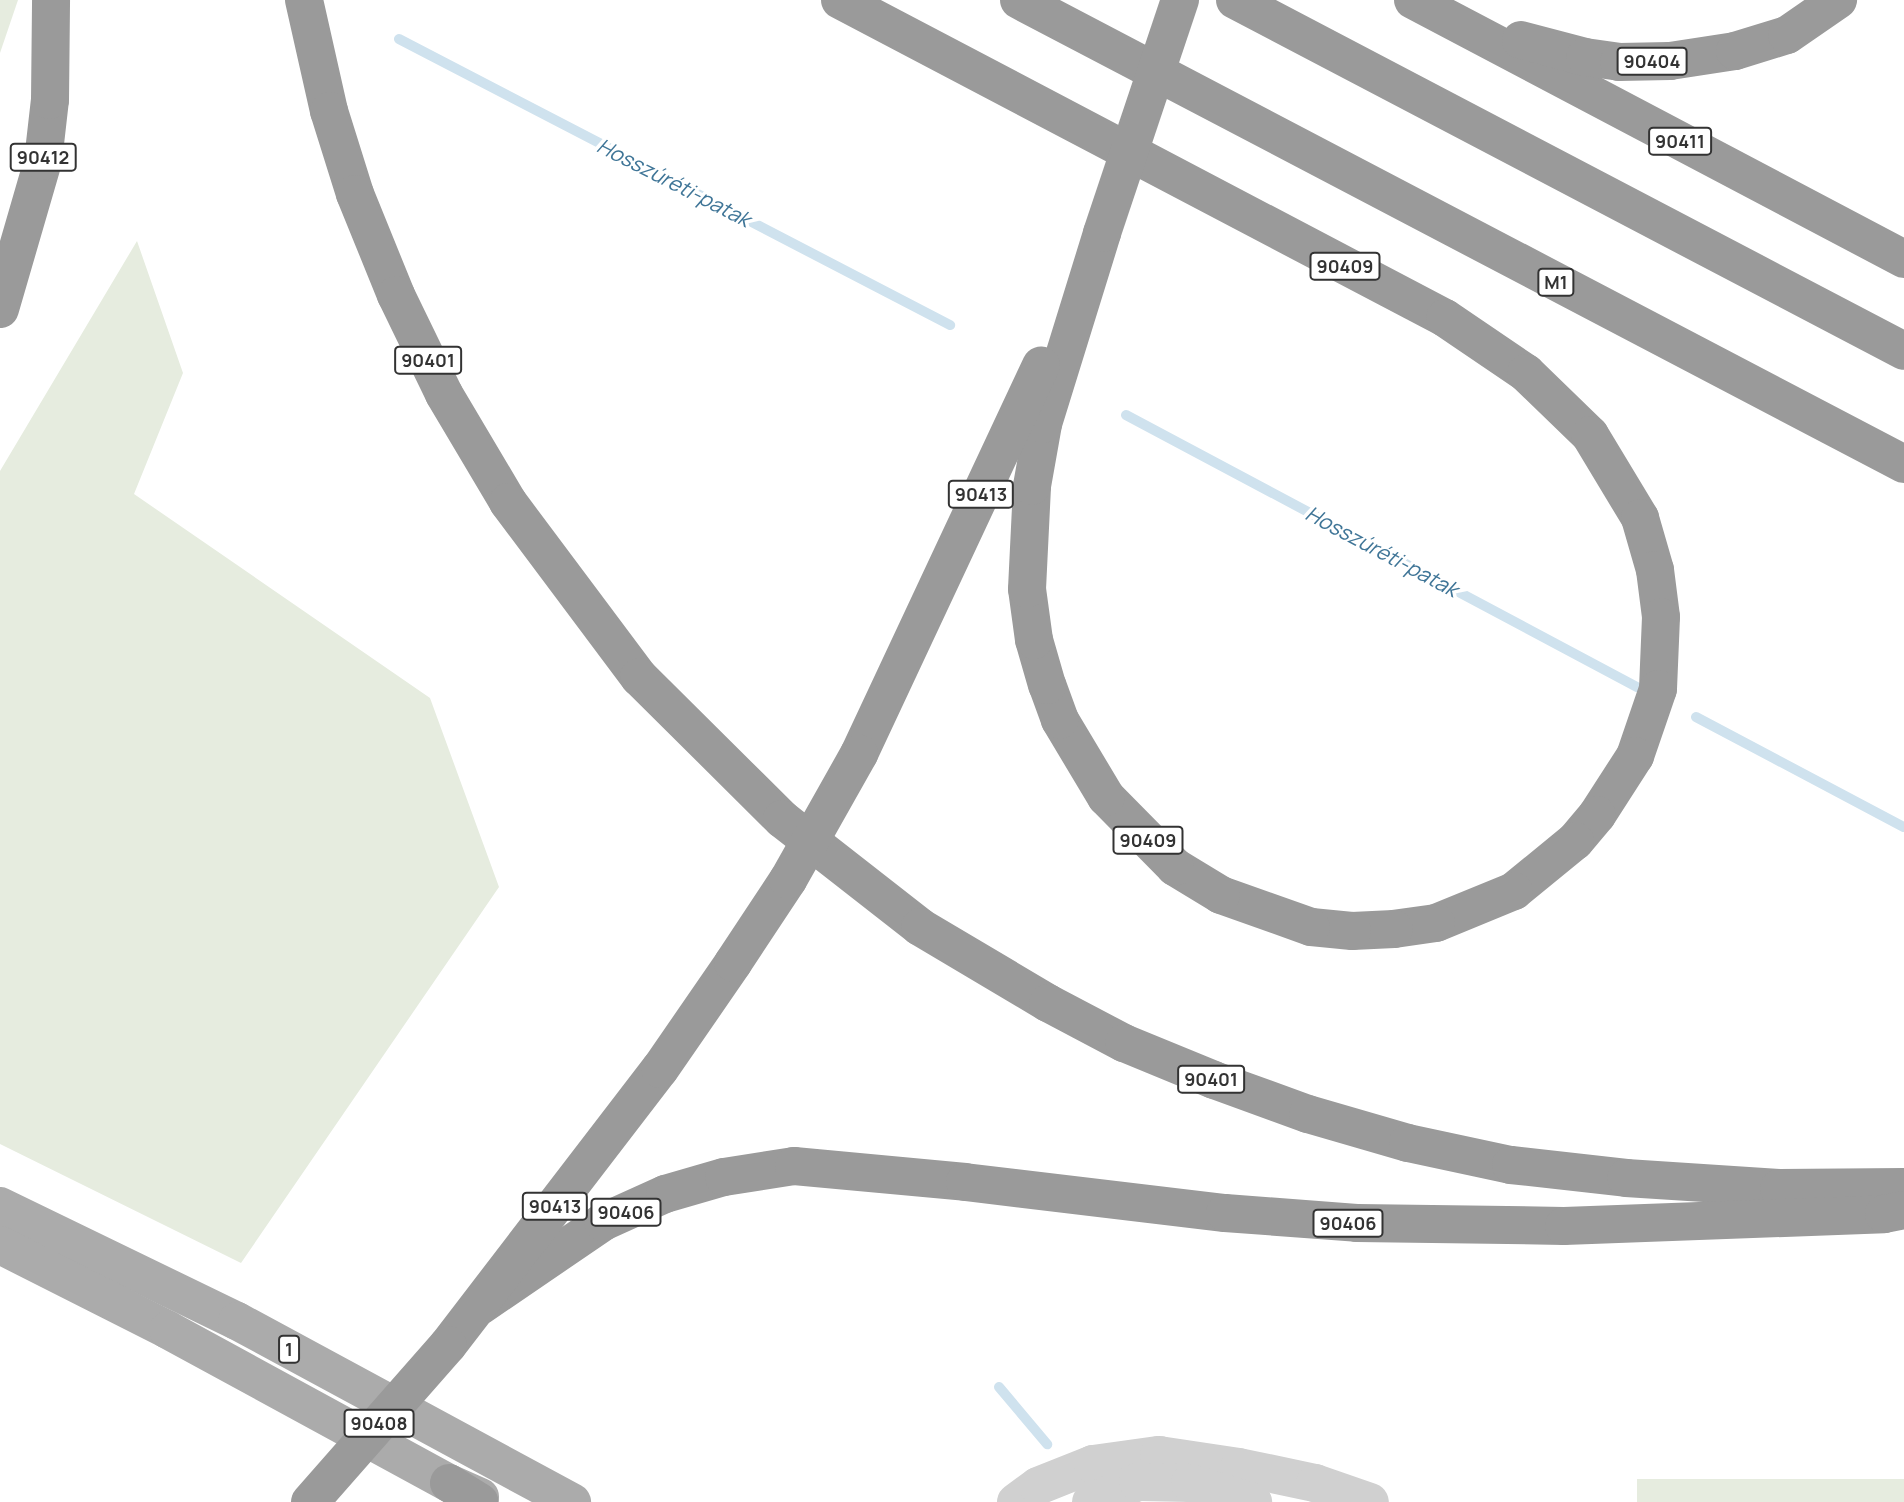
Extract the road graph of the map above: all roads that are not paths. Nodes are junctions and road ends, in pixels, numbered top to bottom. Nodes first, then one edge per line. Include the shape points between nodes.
1 (51, 0) edge
2 (304, 0) edge
3 (840, 0) edge
4 (1018, 0) edge
5 (1180, 0) edge
6 (1235, 0) edge
7 (1413, 0) edge
8 (1838, 0) edge
9 (1456, 23) junction
10 (1102, 233) junction
11 (1904, 259) edge
12 (0, 309) edge
13 (1904, 351) edge
14 (1904, 464) edge
15 (1904, 1187) edge
16 (0, 1206) edge
17 (1904, 1210) edge
18 (0, 1245) edge
19 (480, 1307) junction
20 (464, 1493) edge
21 (310, 1502) edge
22 (492, 1502) edge
23 (572, 1502) edge
24 (1016, 1502) edge
25 (1091, 1502) edge
26 (1252, 1502) edge
27 (1370, 1502) edge

1 - 12 highway, 90412 via 50,100 43,161
2 - 15 highway, 90401 via 329,111 355,194 444,394 508,502 639,677 782,819 888,903 984,966 1124,1043 1308,1114 1408,1143 1511,1166 1626,1178 1779,1188
3 - 10 highway, 90409 via 1445,318 1526,373 1590,435 1640,518 1655,570 1661,617 1658,689 1635,757 1590,824 1544,870 1514,891 1436,922 1352,932 1311,928 1222,895 1175,867 1106,797 1060,720 1034,640 1027,589 1032,486 1043,424
4 - 14 highway, M1
5 - 10 highway, 90413, bridge
6 - 13 highway
7 - 9 highway, 90411
8 - 9 highway, 90404 via 1787,35 1735,51 1670,61 1585,57
9 - 11 highway, 90411
10 - 19 highway, 90413, bridge via 859,754 788,880 660,1069
16 - 23 main road, 1 via 237,1321
17 - 19 highway, 90406 via 1564,1226 1357,1223 794,1166 723,1177 665,1194 603,1222
18 - 20 main road, 1 via 168,1330
19 - 21 highway, 90408, bridge
20 - 22 main road, 1
24 - 27 lane via 1038,1486 1093,1464 1159,1455 1315,1483
25 - 26 lane via 1138,1482 1190,1483

